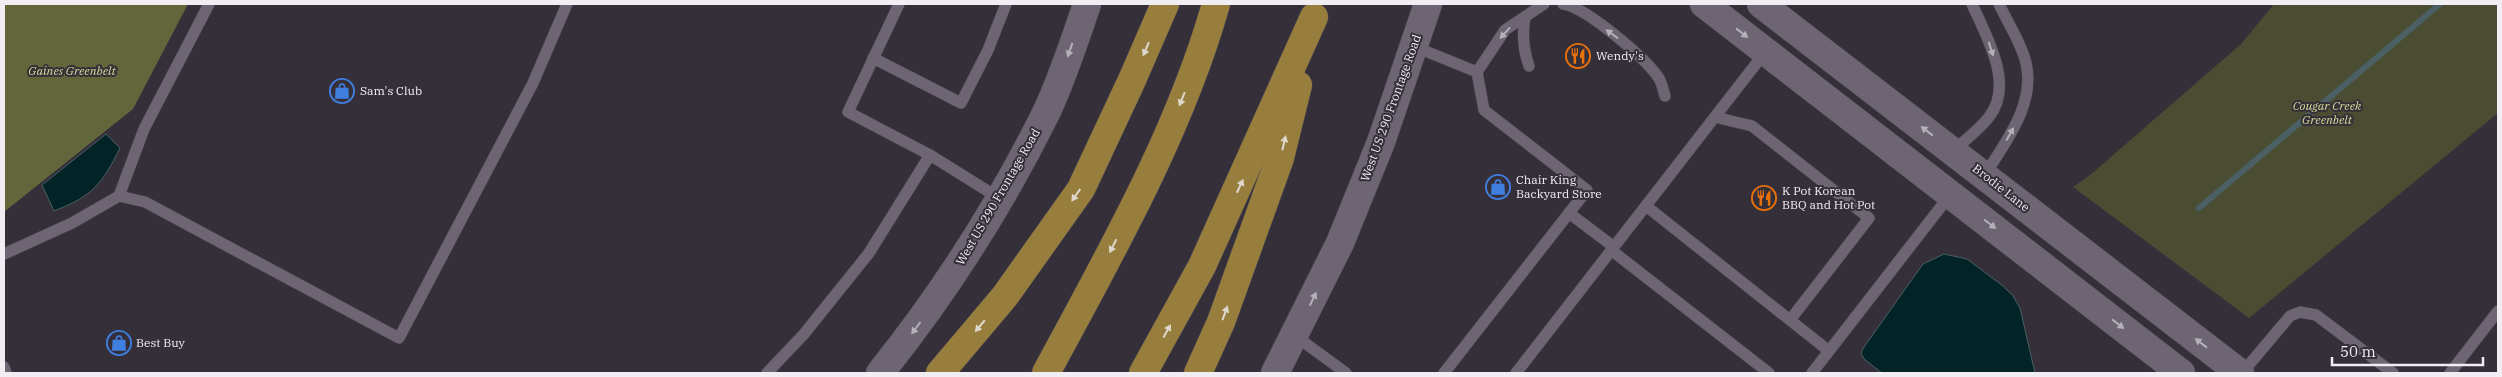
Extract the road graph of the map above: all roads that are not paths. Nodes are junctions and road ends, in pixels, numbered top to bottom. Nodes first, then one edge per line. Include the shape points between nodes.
1 (209, 4) edge
2 (567, 4) edge
3 (899, 4) edge
4 (1006, 4) edge
5 (1087, 4) edge
6 (1165, 4) edge
7 (1216, 4) edge
8 (1428, 4) edge
9 (1544, 4) edge
10 (1563, 4) edge
11 (1704, 4) edge
12 (1761, 4) edge
13 (1972, 4) edge
14 (1999, 4) edge
15 (1316, 11) edge
16 (1525, 17) junction
17 (1413, 46) junction
18 (1766, 51) junction
19 (873, 58) junction
20 (1529, 66) dead end
21 (1477, 72) junction
22 (1666, 96) dead end
23 (1715, 117) junction
24 (1953, 151) junction
25 (930, 155) junction
26 (1984, 176) junction
27 (1951, 194) junction
28 (119, 196) junction
29 (999, 198) junction
30 (1646, 206) junction
31 (1569, 213) junction
32 (1612, 249) junction
33 (4, 254) edge
34 (2093, 260) junction
35 (2498, 311) edge
36 (1790, 320) junction
37 (1294, 335) junction
38 (1829, 351) junction
39 (4, 367) edge
40 (2168, 367) edge
41 (6, 373) edge
42 (767, 373) edge
43 (880, 373) edge
44 (940, 373) edge
45 (1046, 373) edge
46 (1143, 373) edge
47 (1198, 373) edge
48 (1275, 373) edge
49 (1346, 373) edge
50 (1444, 373) edge
51 (1516, 373) edge
52 (1769, 373) edge
53 (1812, 373) edge
54 (2241, 373) edge
55 (2393, 373) edge
56 (2450, 373) edge

1 - 28 lane via 144,128
2 - 28 lane via 533,83 399,338 145,202
3 - 19 lane
4 - 19 lane via 988,50 961,103
5 -> 29 main road, West US 290 Frontage Road via 1048,109
6 -> 44 highway via 1081,189 1004,296
7 -> 45 highway via 1164,146
8 - 17 main road, West US 290 Frontage Road
9 - 16 lane
22 -> 10 lane via 1659,78 1625,43 1583,12
11 -> 18 main road
24 -> 12 main road, Brodie Lane
13 -> 24 lane via 1998,74 1998,101 1989,117
26 -> 14 lane via 2012,132 2028,97 2025,57
46 -> 15 highway via 1202,266
47 -> 15 highway via 1221,322 1280,158
16 - 20 lane via 1522,31
16 -> 21 lane via 1505,30
17 - 21 lane
37 -> 17 main road, West US 290 Frontage Road via 1340,243 1381,142
18 - 23 lane
18 - 27 main road
19 - 25 lane via 848,112
21 - 31 lane via 1484,110 1587,190
23 - 30 lane
23 - 36 lane via 1752,126 1869,218
24 - 26 main road, Brodie Lane
25 - 29 lane
25 - 42 lane via 868,253 804,334
26 - 34 main road, Brodie Lane
27 - 34 main road via 1960,188 1967,190 1998,206 2049,245 2070,256
27 - 38 lane
27 -> 40 main road
28 - 33 lane via 72,224
29 -> 43 main road, West US 290 Frontage Road via 961,264 916,329
30 - 32 lane
30 - 36 lane
31 - 32 lane
31 - 50 lane
32 - 51 lane
32 - 52 lane
54 -> 34 main road, Brodie Lane
35 - 56 lane
36 - 38 lane
37 - 48 main road, West US 290 Frontage Road
37 - 49 lane
38 - 53 lane
39 - 41 lane
54 - 55 lane via 2290,316 2300,312 2316,315

